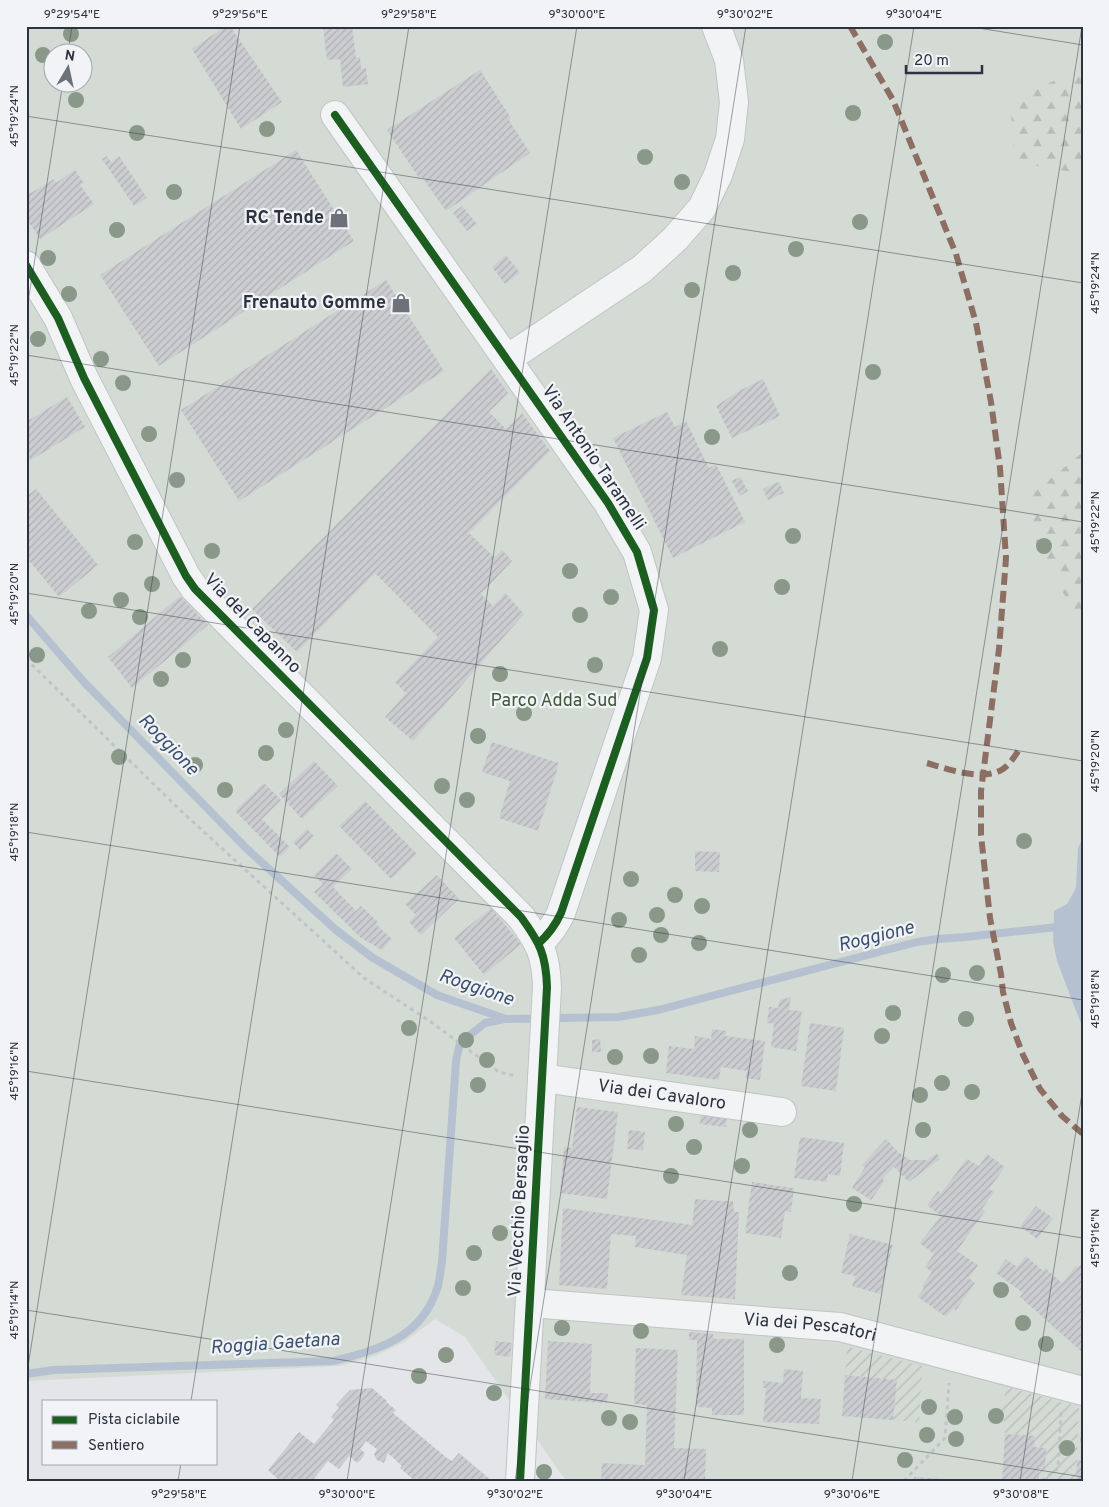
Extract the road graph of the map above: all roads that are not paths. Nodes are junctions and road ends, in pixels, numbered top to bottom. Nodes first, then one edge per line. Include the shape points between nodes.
1 (716, 26) edge
2 (335, 115) dead end
3 (26, 265) edge
4 (507, 359) junction
5 (539, 943) junction
6 (542, 1080) junction
7 (782, 1112) dead end
8 (531, 1302) junction
9 (1073, 1389) edge
10 (520, 1481) edge

1 - 4 street via 729,60 734,102 730,139 718,176 702,208 642,269
2 - 4 street, Via Antonio Taramelli
3 - 5 street, Via del Capanno via 58,318 84,378 195,589 521,917
4 - 5 street, Via Antonio Taramelli via 608,503 637,552 654,610 648,658 561,913 555,926
5 - 6 street, Via Vecchio Bersaglio via 547,970
6 - 7 street, Via dei Cavaloro
6 - 8 street, Via Vecchio Bersaglio
8 - 9 street, Via dei Pescatori via 830,1325
8 - 10 street, Via Vecchio Bersaglio

